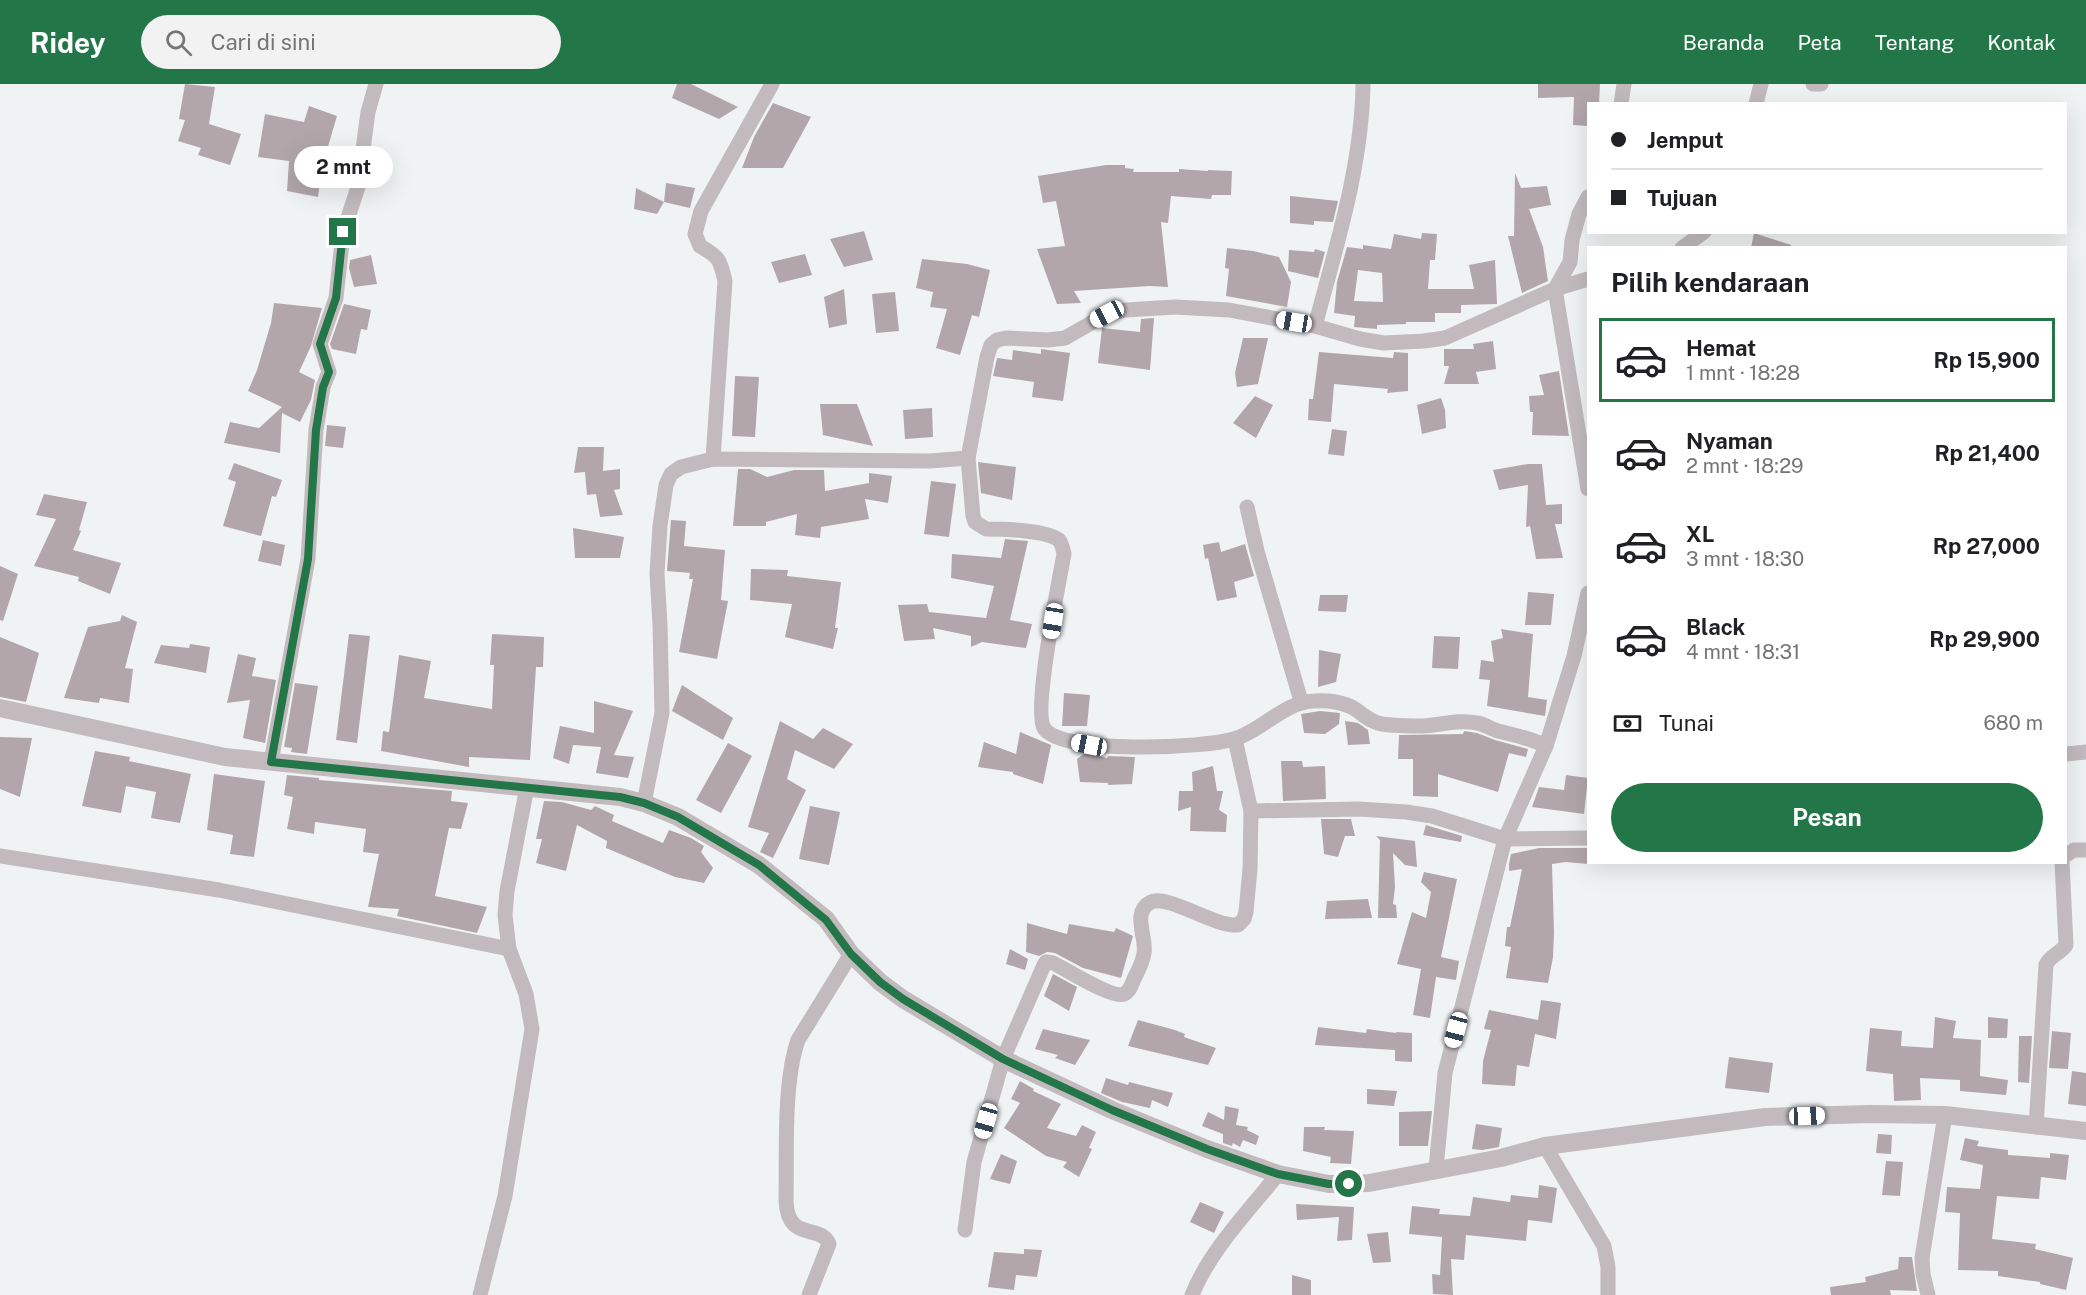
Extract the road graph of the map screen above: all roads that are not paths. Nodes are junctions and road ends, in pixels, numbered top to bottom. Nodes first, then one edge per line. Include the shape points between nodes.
1 (376, 84) edge
2 (772, 84) edge
3 (1363, 84) edge
4 (1624, 84) edge
5 (1761, 84) edge
6 (1813, 84) edge
7 (1821, 84) edge
8 (1621, 102) edge
9 (1756, 102) edge
10 (1587, 200) edge
11 (1701, 234) edge
12 (1685, 246) edge
13 (1587, 279) edge
14 (1555, 289) junction
15 (1315, 326) junction
16 (968, 458) junction
17 (713, 459) junction
18 (1587, 483) edge
19 (1247, 507) dead end
20 (1587, 598) edge
21 (1302, 701) junction
22 (0, 708) edge
23 (1235, 739) junction
24 (1546, 746) junction
25 (2086, 752) edge
26 (2067, 754) edge
27 (271, 762) junction
28 (527, 787) junction
29 (644, 803) junction
30 (1251, 811) junction
31 (1587, 838) edge
32 (1505, 839) junction
33 (2086, 850) edge
34 (2067, 854) edge
35 (0, 856) edge
36 (2062, 864) edge
37 (509, 950) junction
38 (851, 954) junction
39 (1003, 1059) junction
40 (1945, 1115) junction
41 (2036, 1127) junction
42 (2086, 1131) edge
43 (1545, 1146) junction
44 (1436, 1169) junction
45 (1278, 1174) junction
46 (965, 1230) dead end
47 (480, 1295) edge
48 (809, 1295) edge
49 (1192, 1295) edge
50 (1608, 1295) edge
51 (1928, 1295) edge

1 - 27 street via 368,112 358,187 343,232 336,298 320,344 329,372 316,430 308,559
2 - 17 street via 701,212 695,234 700,246 713,251 725,280
3 - 15 street via 1354,170
4 - 8 street
5 - 9 street
6 - 7 street
10 - 14 street via 1579,214 1570,262
11 - 12 street
13 - 14 street
14 - 15 street via 1445,338 1384,343
14 - 18 street
15 - 16 street via 1229,310 1175,307 1107,314 1065,338 998,340 987,357
16 - 17 street
16 - 23 street via 971,508 979,526 1055,538 1063,547 1040,714 1048,733 1089,745 1157,748
17 - 29 street via 681,467 671,474 666,485 657,573 662,713
19 - 21 street
20 - 24 street via 1574,656
21 - 23 street
21 - 24 street via 1349,705 1371,721 1383,724 1477,723
22 - 27 street via 225,757
23 - 30 street
24 - 32 street
25 - 26 street
27 - 28 street
28 - 29 street
28 - 37 street via 507,891
29 - 38 street via 678,817 759,865 826,920
30 - 32 street via 1406,812
30 - 39 street via 1250,869 1246,912 1241,922 1225,925 1164,901 1148,904 1141,916 1144,957 1123,994 1108,992 1046,962
31 - 32 street
32 - 44 street via 1444,1073
33 - 34 street
35 - 37 street via 219,890
36 - 41 street via 2066,945 2046,965
37 - 47 street via 526,994 531,1029 505,1196
38 - 39 street via 903,999
38 - 48 street via 794,1051 789,1095 788,1216 800,1229 830,1244
39 - 45 street via 1112,1110
39 - 46 street via 974,1162
40 - 41 street
40 - 43 street via 1765,1117
40 - 51 street via 1923,1258
41 - 42 street
43 - 44 street
43 - 50 street via 1604,1246
44 - 45 street via 1402,1178 1339,1184
45 - 49 street via 1198,1279

